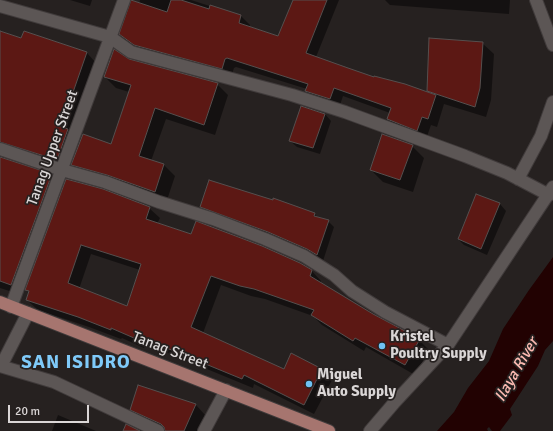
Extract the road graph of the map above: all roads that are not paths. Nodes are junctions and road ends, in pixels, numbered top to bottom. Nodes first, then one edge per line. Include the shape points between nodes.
1 (124, 0) edge
2 (536, 0) edge
3 (0, 6) edge
4 (110, 37) junction
5 (553, 45) edge
6 (553, 102) edge
7 (0, 149) edge
8 (62, 170) junction
9 (518, 179) junction
10 (551, 191) edge
11 (5, 304) edge
12 (28, 313) junction
13 (448, 345) junction
14 (0, 366) edge
15 (226, 390) junction
16 (144, 428) edge
17 (158, 431) edge
18 (204, 431) edge
19 (329, 431) edge
20 (370, 431) edge

1 - 4 street, Tanag Upper Street
2 - 5 street
3 - 4 street
4 - 8 street, Tanag Upper Street
4 - 9 street via 130,52 292,95 345,112 465,156
6 - 9 street via 541,136
7 - 8 street
8 - 11 street, Tanag Upper Street
8 - 13 street via 213,219 304,256 385,312
9 - 10 street
10 - 13 street
11 - 12 main road, Tanag Street
12 - 14 street
12 - 15 main road, Tanag Street
13 - 20 street
14 - 16 street via 54,382
15 - 18 street
15 - 19 main road, Tanag Street
16 - 17 street

